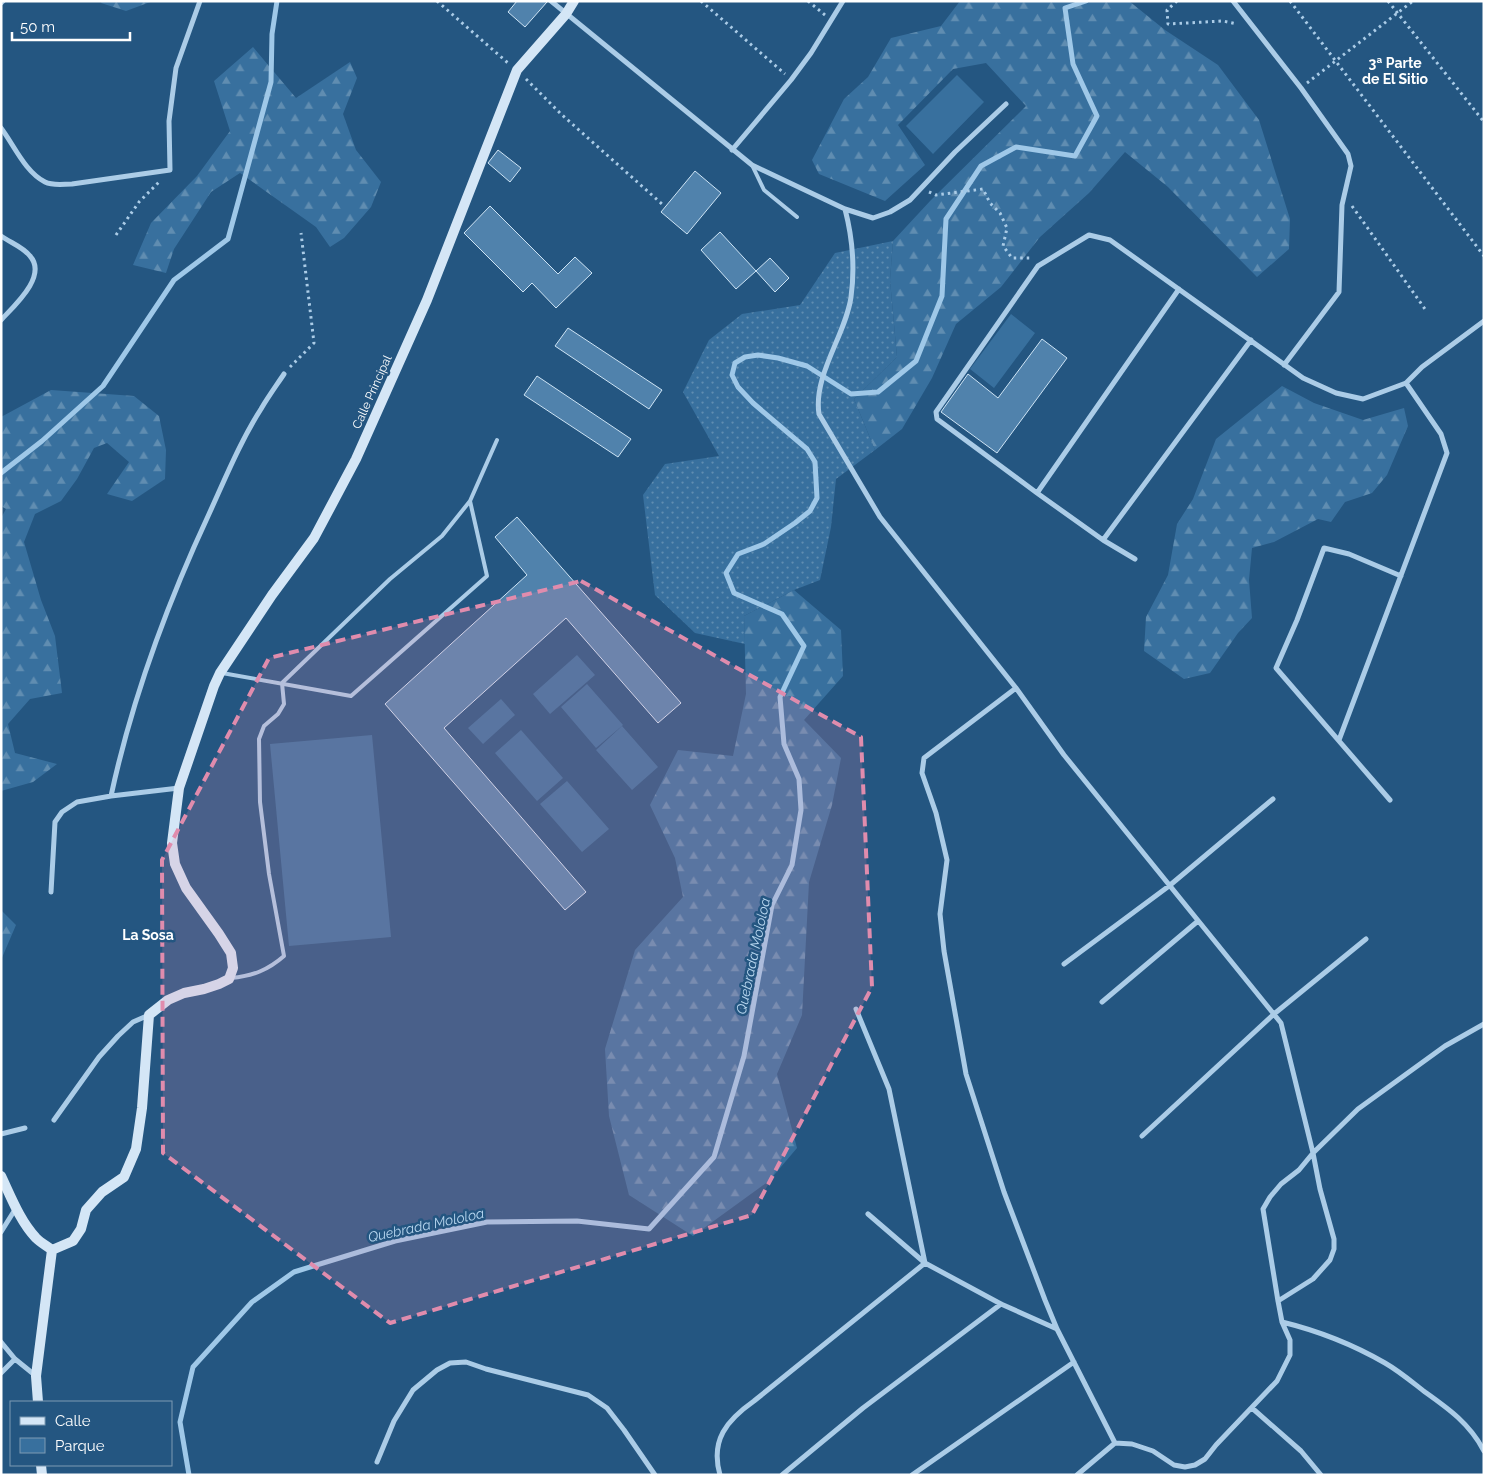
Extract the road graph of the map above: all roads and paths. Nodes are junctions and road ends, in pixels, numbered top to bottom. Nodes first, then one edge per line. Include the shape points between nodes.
1 (200, 1) edge
2 (437, 1) edge
3 (551, 1) edge
4 (574, 1) edge
5 (701, 1) edge
6 (808, 1) edge
7 (843, 1) edge
8 (1177, 1) edge
9 (1233, 1) edge
10 (1290, 1) edge
11 (1388, 1) edge
12 (1414, 1) edge
13 (566, 14) junction
14 (1398, 14) junction
15 (831, 20) junction
16 (1253, 26) junction
17 (1335, 61) junction
18 (517, 70) junction
19 (791, 80) junction
20 (1301, 88) junction
21 (1006, 104) dead end
22 (1484, 122) edge
23 (1, 128) edge
24 (732, 150) junction
25 (752, 164) junction
26 (170, 170) junction
27 (936, 195) dead end
28 (1345, 195) junction
29 (662, 204) dead end
30 (845, 209) junction
31 (796, 217) dead end
32 (301, 233) dead end
33 (116, 235) dead end
34 (1, 236) edge
35 (1484, 256) edge
36 (1048, 260) junction
37 (1179, 289) junction
38 (1424, 309) dead end
39 (1, 320) edge
40 (1484, 321) edge
41 (1250, 340) junction
42 (1284, 364) junction
43 (284, 374) joint
44 (1406, 383) junction
45 (497, 440) dead end
46 (1037, 492) junction
47 (470, 501) junction
48 (1104, 540) junction
49 (1135, 559) dead end
50 (1402, 576) junction
51 (220, 673) junction
52 (282, 683) junction
53 (1016, 688) junction
54 (1339, 740) junction
55 (179, 788) junction
56 (111, 796) junction
57 (1273, 799) dead end
58 (1390, 800) dead end
59 (1169, 886) junction
60 (51, 892) dead end
61 (1198, 921) junction
62 (1366, 939) dead end
63 (1064, 964) dead end
64 (229, 979) junction
65 (1102, 1002) dead end
66 (856, 1009) dead end
67 (1274, 1014) junction
68 (149, 1015) junction
69 (1484, 1024) edge
70 (54, 1120) dead end
71 (25, 1128) dead end
72 (1, 1134) edge
73 (1142, 1136) dead end
74 (1313, 1153) junction
75 (1, 1176) edge
76 (16, 1208) junction
77 (868, 1214) dead end
78 (1, 1232) edge
79 (52, 1250) junction
80 (925, 1263) junction
81 (1278, 1300) junction
82 (1001, 1304) junction
83 (1282, 1322) junction
84 (1057, 1329) junction
85 (1, 1342) edge
86 (15, 1359) junction
87 (1074, 1362) junction
88 (1, 1373) edge
89 (36, 1376) junction
90 (38, 1401) edge
91 (1252, 1408) junction
92 (1115, 1443) junction
93 (1484, 1451) edge
94 (377, 1462) dead end
95 (655, 1475) edge
96 (720, 1475) edge
97 (782, 1475) edge
98 (912, 1475) edge
99 (1077, 1475) edge
100 (1321, 1475) edge

1 - 26 street via 174,77 169,121
2 - 18 path
3 - 13 street
4 - 13 street, Calle Principal
5 - 19 path
6 - 15 path
7 - 15 street
8 - 16 path via 1167,10 1168,24 1223,21
9 - 16 street
10 - 17 path
11 - 14 path
12 - 14 path
13 - 18 street, Calle Principal
13 - 24 street
14 - 17 path
14 - 22 path
15 - 19 street
16 - 20 street
17 - 20 path
17 - 35 path
18 - 29 path
18 - 51 street, Calle Principal via 427,300 356,459 314,538
19 - 24 street
20 - 28 street via 1348,154 1351,166
21 - 30 street via 904,204 873,218
23 - 26 street via 28,167 46,183 72,184
24 - 25 street
25 - 30 street
25 - 31 lane via 764,190
26 - 33 path via 139,202
27 - 36 path via 983,189 1007,228 1003,246 1012,258
28 - 38 path
28 - 42 street via 1339,292
30 - 53 street via 850,228 851,298 822,382 819,414 880,517
32 - 43 path via 314,343
34 - 39 street via 30,255 36,270 33,282
36 - 37 street via 1090,235 1110,240
36 - 46 street via 1038,266 936,412 942,423
37 - 41 street
37 - 46 street
40 - 44 street via 1422,367
41 - 42 street
41 - 48 street
42 - 44 street via 1336,393 1363,399
43 - 56 street via 237,453 187,561 144,674
44 - 50 street via 1441,434 1447,453
45 - 47 lane
46 - 48 street
47 - 52 lane via 442,536 390,579
47 - 52 lane via 488,576 350,696
48 - 49 street
50 - 54 street
50 - 54 street via 1349,554 1324,548 1298,620 1276,668
51 - 52 lane
51 - 55 street, Calle Principal
52 - 64 lane via 284,704 264,726 259,739 260,802 284,956 251,976
53 - 59 street via 1064,755
53 - 84 street via 924,758 922,774 936,813 946,860 940,914 966,1074 1004,1192
54 - 58 street
55 - 56 street
55 - 64 street, Calle Principal via 172,844 175,864 186,888 231,953 233,968
56 - 60 street via 77,802 58,817 55,822
57 - 59 street
59 - 61 street
59 - 63 street
61 - 65 street
61 - 67 street
62 - 67 street
64 - 68 street via 168,1000
66 - 80 street via 889,1089
67 - 73 street
67 - 74 street via 1281,1023
68 - 70 street via 133,1022 99,1057
68 - 79 street via 136,1149 124,1177 102,1192 86,1210 81,1229 73,1241
69 - 74 street via 1445,1046 1358,1108
71 - 72 street
74 - 81 street via 1281,1184 1263,1209
74 - 81 street via 1334,1248 1330,1260 1313,1279
75 - 76 street
76 - 78 street
76 - 79 street via 37,1239
77 - 80 street
79 - 89 street
80 - 82 street
80 - 96 street via 737,1413 723,1429 718,1447
81 - 83 street
82 - 84 street
82 - 97 street via 863,1408
83 - 91 street via 1290,1340 1290,1355 1277,1381
83 - 93 street via 1342,1341 1386,1364 1457,1415
84 - 87 street
85 - 86 street
86 - 88 street
86 - 89 street
87 - 92 street
87 - 98 street
89 - 90 street
91 - 92 street via 1205,1459 1195,1465 1174,1465 1152,1451 1132,1444
91 - 100 street via 1301,1451
92 - 99 street
94 - 95 street via 394,1421 413,1390 450,1363 466,1362 588,1395 607,1408

